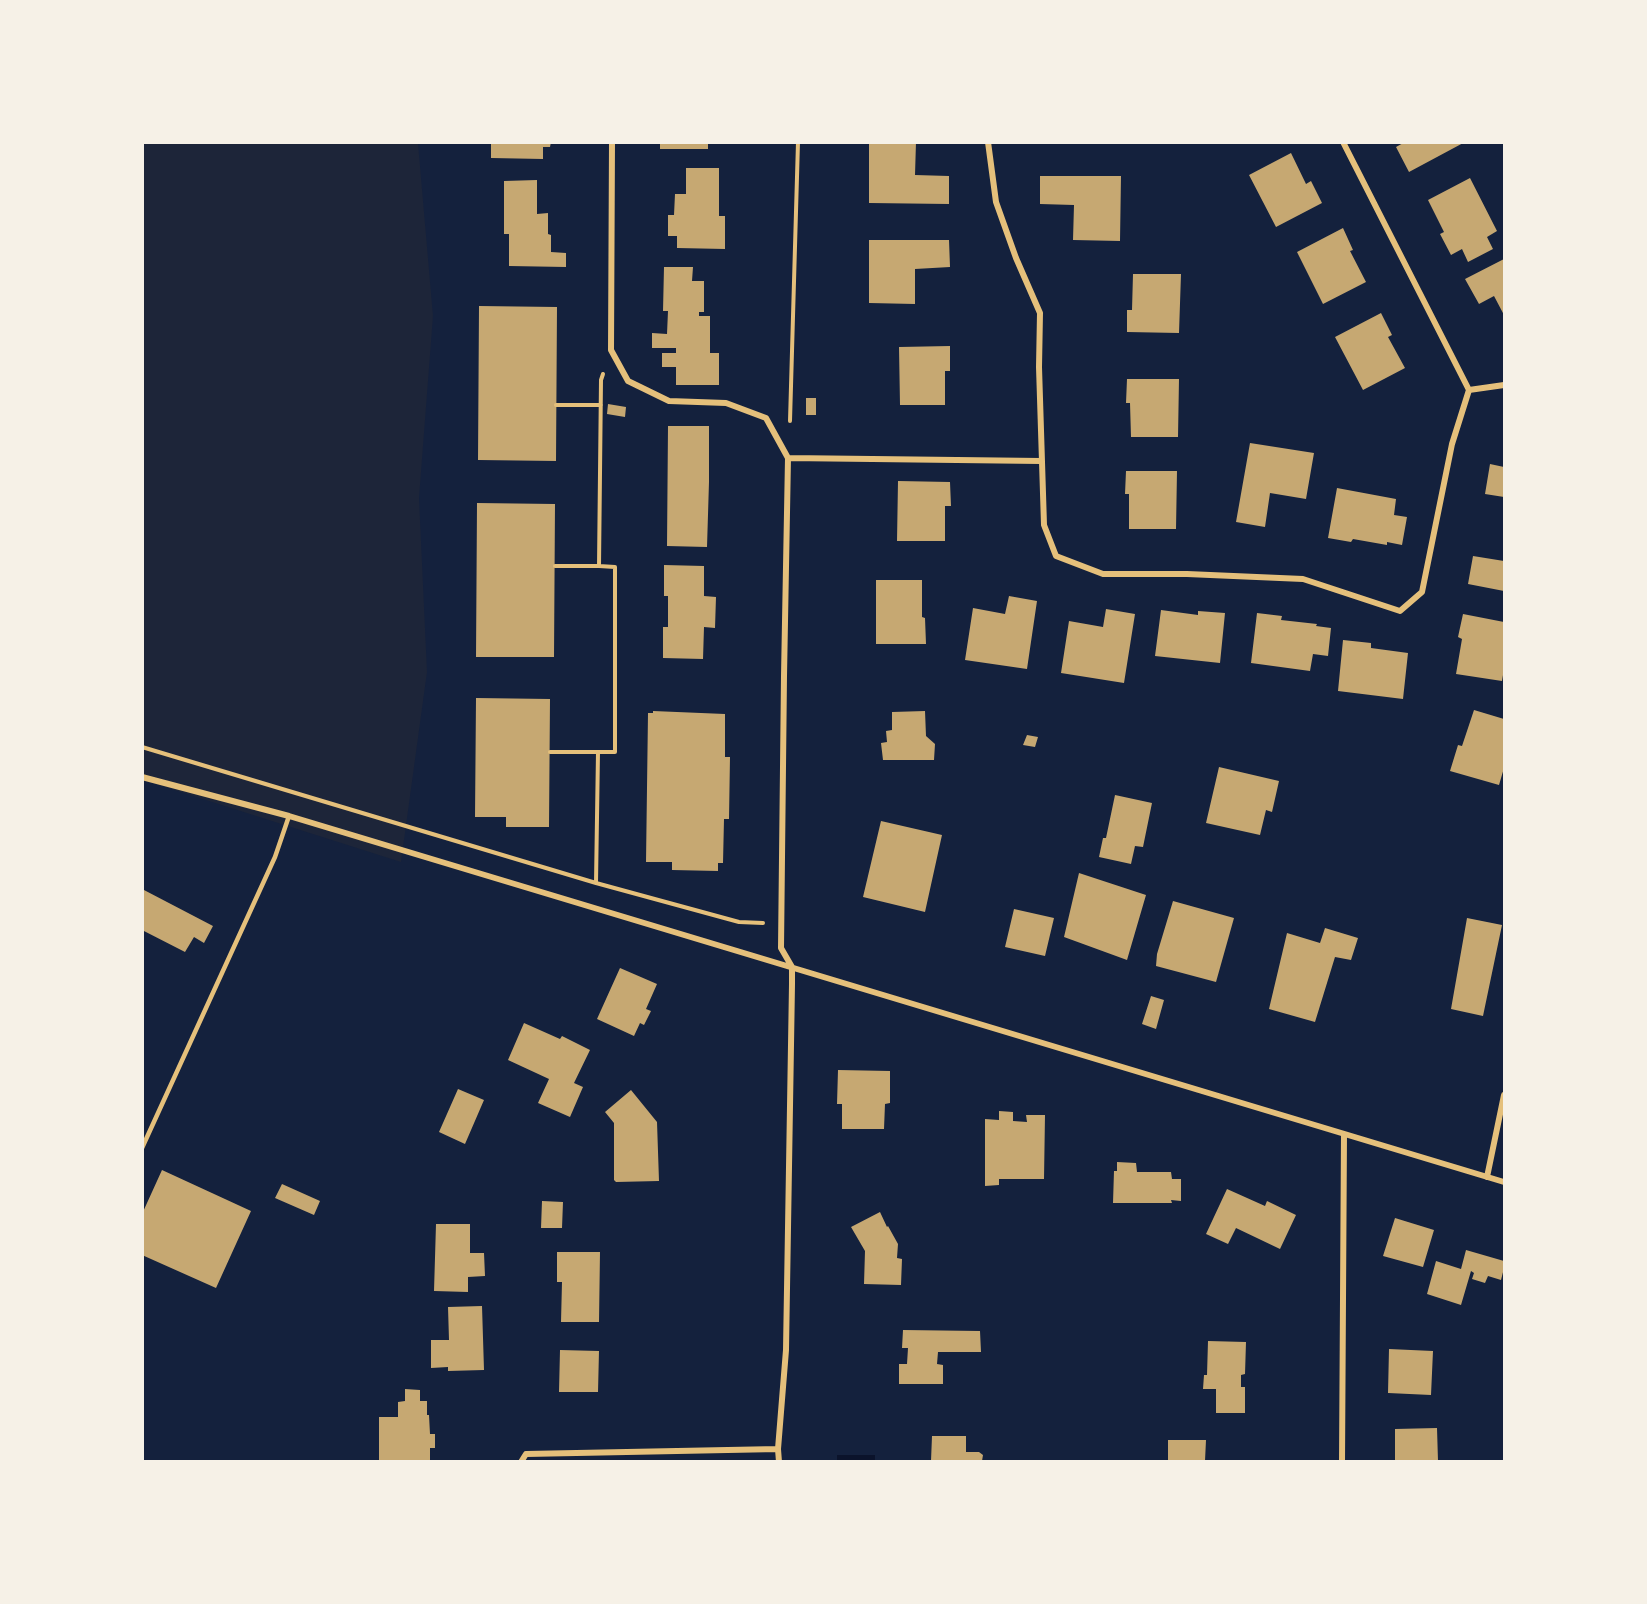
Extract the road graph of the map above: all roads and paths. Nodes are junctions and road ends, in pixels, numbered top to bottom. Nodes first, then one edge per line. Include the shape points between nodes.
1 (612, 142) edge
2 (798, 142) edge
3 (988, 142) edge
4 (1343, 142) edge
5 (611, 350) junction
6 (1504, 385) edge
7 (1469, 390) junction
8 (556, 405) dead end
9 (601, 405) junction
10 (790, 423) dead end
11 (788, 458) junction
12 (1041, 461) junction
13 (555, 566) dead end
14 (599, 566) junction
15 (142, 747) edge
16 (550, 752) dead end
17 (598, 752) junction
18 (142, 777) edge
19 (289, 816) junction
20 (596, 883) junction
21 (782, 924) junction
22 (792, 967) junction
23 (1504, 1095) edge
24 (1344, 1134) junction
25 (142, 1148) edge
26 (1487, 1178) junction
27 (1504, 1182) edge
28 (778, 1449) junction
29 (521, 1461) edge
30 (779, 1461) edge
31 (1342, 1461) edge

1 - 5 street
2 - 10 path
3 - 12 street via 996,202 1040,313
4 - 7 street
5 - 9 path via 601,380
5 - 11 street via 628,381 669,401 726,403 766,418
6 - 7 street
7 - 12 street via 1452,444 1422,592 1400,611 1303,579 1103,574 1056,556 1044,525
8 - 9 path
9 - 14 path
11 - 12 street
11 - 21 street
13 - 14 path
14 - 17 path via 615,567 615,752
15 - 20 path
16 - 17 path
17 - 20 path
18 - 19 street
19 - 22 street
19 - 25 lane
20 - 21 path via 739,922
21 - 22 street via 781,948
22 - 24 street
22 - 28 street via 786,1350
23 - 26 street
24 - 26 street
24 - 31 street
26 - 27 street
28 - 29 street via 526,1454
28 - 30 street

